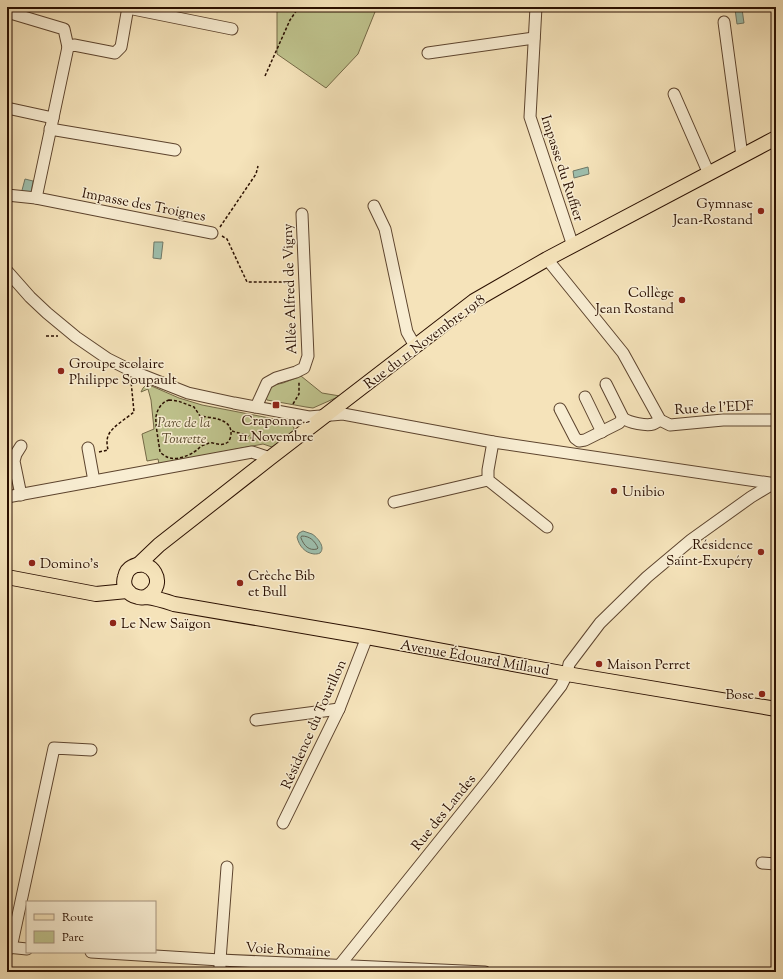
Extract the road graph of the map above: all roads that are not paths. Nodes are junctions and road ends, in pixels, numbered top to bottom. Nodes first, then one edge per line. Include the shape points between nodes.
1 (536, 7) edge
2 (128, 8) edge
3 (7, 12) edge
4 (29, 12) edge
5 (724, 22) dead end
6 (232, 29) dead end
7 (534, 38) junction
8 (68, 47) junction
9 (428, 54) dead end
10 (674, 94) dead end
11 (7, 108) edge
12 (53, 118) junction
13 (50, 129) junction
14 (776, 138) edge
15 (175, 150) dead end
16 (742, 156) junction
17 (709, 174) junction
18 (7, 195) edge
19 (36, 198) junction
20 (374, 206) dead end
21 (302, 214) dead end
22 (214, 232) road end
23 (573, 246) junction
24 (547, 260) junction
25 (7, 271) edge
26 (415, 346) junction
27 (606, 384) dead end
28 (585, 397) dead end
29 (256, 407) junction
30 (560, 409) dead end
31 (324, 416) junction
32 (623, 418) junction
33 (660, 420) junction
34 (776, 420) edge
35 (602, 432) junction
36 (493, 442) junction
37 (21, 446) dead end
38 (88, 451) road end
39 (263, 456) junction
40 (488, 480) junction
41 (94, 481) junction
42 (775, 483) edge
43 (21, 495) junction
44 (7, 497) edge
45 (394, 502) dead end
46 (547, 527) dead end
47 (159, 545) junction
48 (138, 565) junction
49 (153, 571) junction
50 (125, 575) junction
51 (7, 577) edge
52 (156, 586) junction
53 (127, 591) junction
54 (96, 594) junction
55 (146, 597) junction
56 (174, 604) junction
57 (367, 637) junction
58 (567, 674) junction
59 (338, 709) junction
60 (776, 709) edge
61 (256, 720) dead end
62 (91, 750) dead end
63 (284, 823) dead end
64 (762, 863) dead end
65 (776, 864) edge
66 (226, 868) dead end
67 (9, 948) edge
68 (26, 949) edge
69 (107, 953) edge
70 (220, 960) junction
71 (339, 969) edge
72 (220, 972) edge
73 (485, 972) edge

1 - 7 street, Impasse du Ruffier
2 - 6 street
2 - 8 street via 121,47 115,52 74,45
3 - 4 street
4 - 8 street via 64,29
5 - 16 street
7 - 9 street
7 - 23 street, Impasse du Ruffier via 530,117
8 - 12 street
10 - 17 street
11 - 12 street
12 - 13 street
13 - 15 street
13 - 19 street
14 - 16 main road, Rue du 11 Novembre 1918
16 - 17 main road, Rue du 11 Novembre 1918
17 - 23 main road, Rue du 11 Novembre 1918
18 - 19 street, Impasse des Troignes
19 - 22 street, Impasse des Troignes
20 - 26 street via 385,229 407,332
21 - 29 street, Allée Alfred de Vigny via 308,356 304,368 267,383
23 - 24 main road, Rue du 11 Novembre 1918
24 - 26 main road, Rue du 11 Novembre 1918 via 474,301
24 - 33 street, Rue de l'EDF via 623,353
25 - 29 street via 47,313 108,359 188,393
26 - 31 main road, Rue du 11 Novembre 1918
27 - 32 street
28 - 35 street
29 - 31 street via 309,417
30 - 35 street via 579,441
31 - 36 street via 343,414
31 - 39 main road, Rue du 11 Novembre 1918
32 - 33 street via 643,424 652,424
32 - 35 street
33 - 34 street, Rue de l'EDF via 670,425 723,420
36 - 40 street
36 - 42 street
37 - 43 street via 14,461
38 - 41 street
39 - 41 street via 252,452
39 - 47 main road, Rue du 11 Novembre 1918
40 - 45 street
40 - 46 street
41 - 43 street
42 - 58 street, Rue des Landes via 691,540 647,577 600,623 569,664
43 - 44 street
47 - 48 main road, Rue du 11 Novembre 1918
47 - 49 main road
48 - 49 main road via 149,567
48 - 50 main road via 130,568
49 - 52 main road via 156,575
50 - 53 main road via 124,586
50 - 54 main road
51 - 54 main road
52 - 55 main road
52 - 56 main road
53 - 54 main road
53 - 55 main road via 136,597
55 - 56 main road, Avenue Édouard Millaud
56 - 57 main road, Avenue Édouard Millaud
57 - 58 main road, Avenue Édouard Millaud
57 - 59 street, Résidence du Tourillon
58 - 60 main road, Avenue Édouard Millaud
58 - 71 street, Rue des Landes via 558,691
59 - 61 street
59 - 63 street, Résidence du Tourillon
62 - 67 street via 54,748
64 - 65 street
66 - 70 street
67 - 68 street
69 - 70 street, Voie Romaine
70 - 71 street, Voie Romaine
70 - 72 street
71 - 73 street, Voie Romaine

